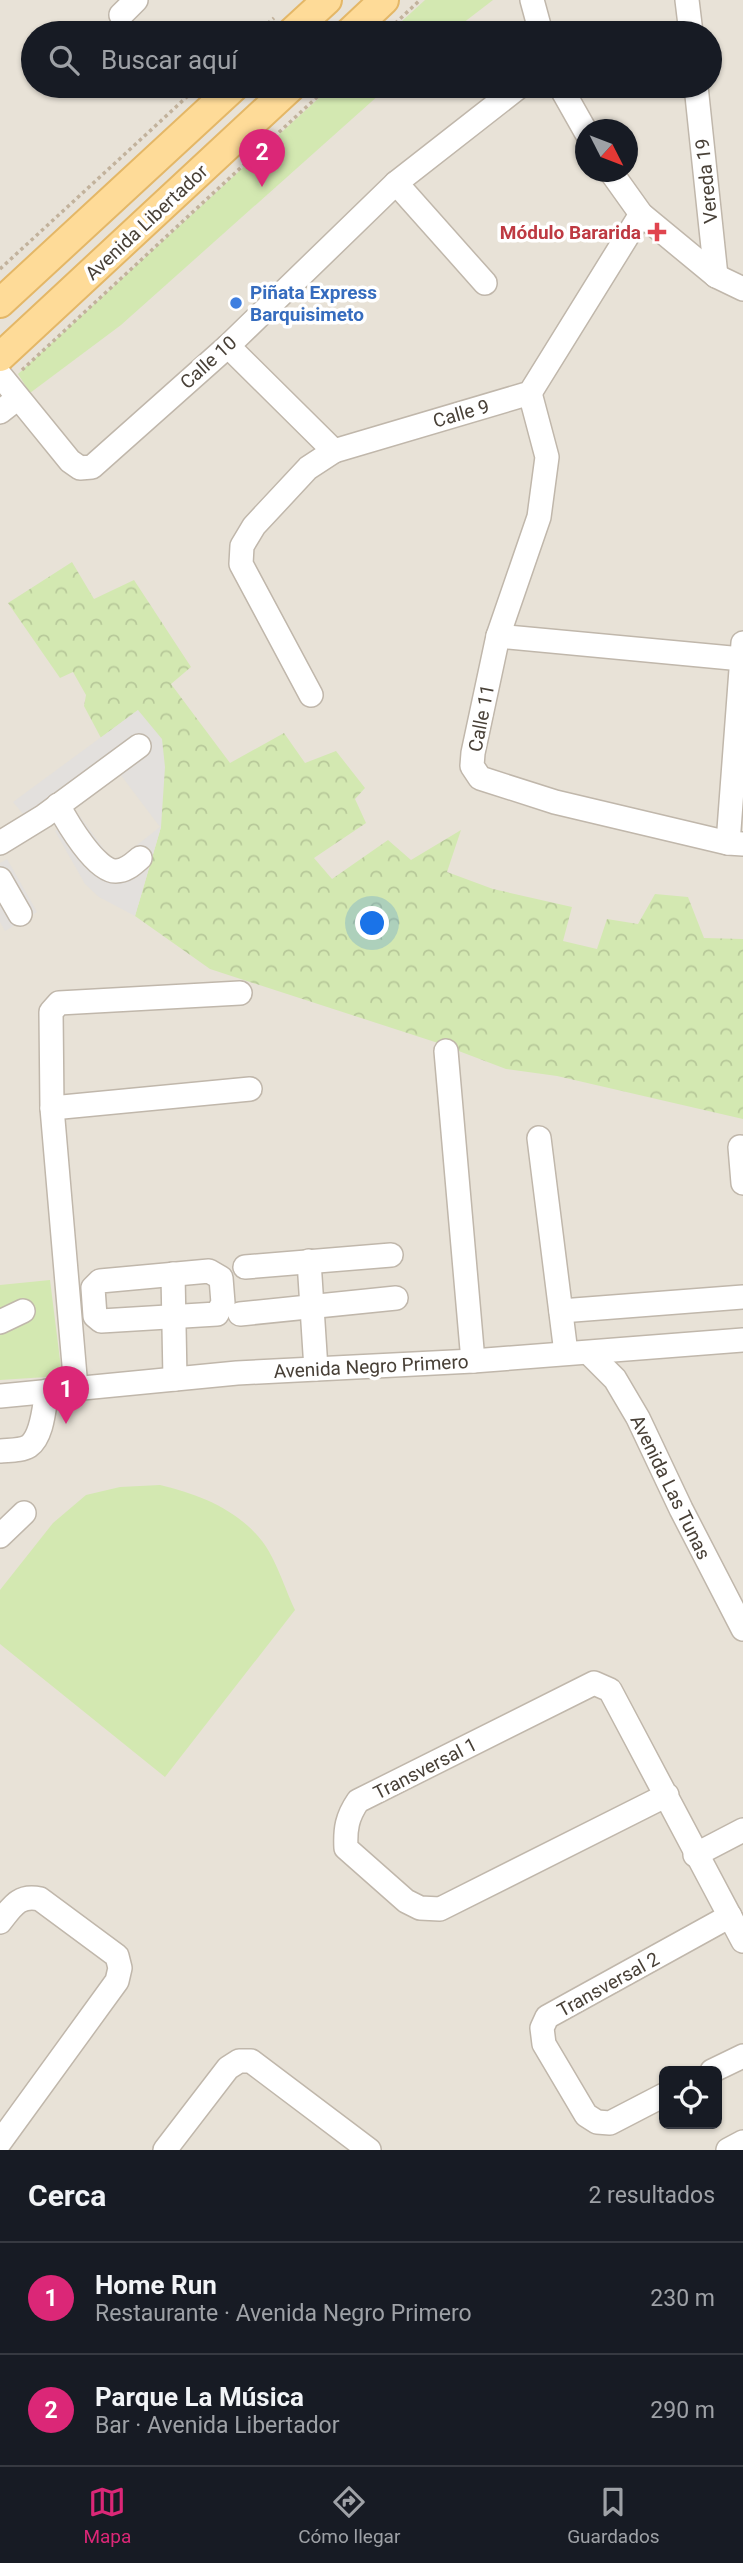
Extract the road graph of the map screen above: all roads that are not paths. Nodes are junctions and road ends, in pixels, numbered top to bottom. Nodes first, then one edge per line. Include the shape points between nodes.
1 (327, 0) edge
2 (384, 0) edge
3 (532, 0) edge
4 (687, 0) edge
5 (304, 21) edge
6 (362, 21) edge
7 (538, 21) edge
8 (690, 21) edge
9 (221, 98) edge
10 (279, 98) edge
11 (505, 98) edge
12 (567, 98) edge
13 (697, 98) edge
14 (579, 119) edge
15 (618, 182) edge
16 (396, 183) junction
17 (641, 214) junction
18 (716, 276) junction
19 (485, 283) dead end
20 (743, 289) edge
21 (0, 303) edge
22 (228, 346) junction
23 (0, 357) edge
24 (6, 392) edge
25 (530, 393) junction
26 (334, 451) junction
27 (498, 636) junction
28 (743, 643) edge
29 (742, 659) edge
30 (311, 695) dead end
31 (139, 746) dead end
32 (58, 805) junction
33 (0, 843) edge
34 (736, 844) edge
35 (140, 858) dead end
36 (0, 878) edge
37 (20, 914) dead end
38 (240, 993) dead end
39 (446, 1051) dead end
40 (250, 1089) dead end
41 (52, 1108) junction
42 (539, 1138) dead end
43 (740, 1147) dead end
44 (743, 1183) edge
45 (391, 1255) dead end
46 (309, 1261) junction
47 (245, 1267) dead end
48 (173, 1274) junction
49 (743, 1297) edge
50 (396, 1298) dead end
51 (312, 1307) junction
52 (23, 1311) dead end
53 (561, 1311) junction
54 (240, 1314) dead end
55 (174, 1316) junction
56 (0, 1322) edge
57 (743, 1340) edge
58 (578, 1353) junction
59 (473, 1361) junction
60 (316, 1369) junction
61 (175, 1379) junction
62 (76, 1388) junction
63 (47, 1391) junction
64 (0, 1395) edge
65 (0, 1451) edge
66 (24, 1513) dead end
67 (0, 1536) edge
68 (737, 1603) edge
69 (743, 1629) edge
70 (667, 1795) junction
71 (743, 1830) edge
72 (695, 1855) junction
73 (730, 1916) junction
74 (0, 1922) edge
75 (743, 1941) edge
76 (743, 2056) edge
77 (722, 2066) edge
78 (659, 2098) edge
79 (0, 2142) edge
80 (743, 2142) edge
81 (165, 2150) edge
82 (369, 2150) edge
83 (729, 2150) edge

1 - 5 main road
2 - 6 main road
3 - 7 street
4 - 8 street
9 - 21 main road, Avenida Libertador
10 - 23 main road, Avenida Libertador
11 - 16 street, Calle 10
12 - 14 street
13 - 18 street, Vereda 19
15 - 17 street
16 - 19 street
16 - 22 street, Calle 10
17 - 18 street
17 - 25 street
18 - 20 street
22 - 24 street, Calle 10 via 92,467 80,468 70,461
22 - 26 street
25 - 26 street, Calle 9
25 - 27 street, Calle 11 via 547,457 539,517
26 - 30 street, Calle 9 via 308,468 254,526 242,546 242,564
27 - 29 street
27 - 34 street, Calle 11 via 472,753 472,766 480,778 555,802
28 - 29 street
29 - 34 street
31 - 32 street
32 - 33 street
32 - 35 street via 106,870 126,869
36 - 37 street
38 - 41 street via 59,1003 51,1012
39 - 59 street
40 - 41 street
41 - 62 street
42 - 53 street
43 - 44 street
45 - 46 street
46 - 47 street
46 - 51 street
48 - 55 street
48 - 55 street via 215,1272 221,1278 223,1303 217,1314
48 - 55 street via 100,1281 93,1288 95,1315 102,1321
49 - 53 street
50 - 51 street
51 - 54 street
51 - 60 street
52 - 56 street
53 - 58 street
55 - 61 street
57 - 58 street, Avenida Negro Primero
58 - 59 street, Avenida Negro Primero
58 - 68 street, Avenida Las Tunas via 615,1379
59 - 60 street, Avenida Negro Primero
60 - 61 street, Avenida Negro Primero
61 - 62 street, Avenida Negro Primero
62 - 63 street, Avenida Negro Primero
63 - 64 street, Avenida Negro Primero
63 - 65 street via 34,1441 24,1448
66 - 67 street
68 - 69 street, Avenida Las Tunas
70 - 70 street, Transversal 1 via 610,1690 594,1683 358,1801 349,1815 346,1848 406,1901 420,1908 440,1909
70 - 72 street, Transversal 1
71 - 72 street
72 - 73 street
73 - 75 street
73 - 78 street, Transversal 2 via 547,2017 542,2028 544,2044 586,2115 597,2122 610,2123
74 - 79 street via 18,1900 40,1899 117,1956 120,1968 117,1981
76 - 77 street
80 - 83 street
81 - 82 street via 228,2068 239,2061 251,2061

